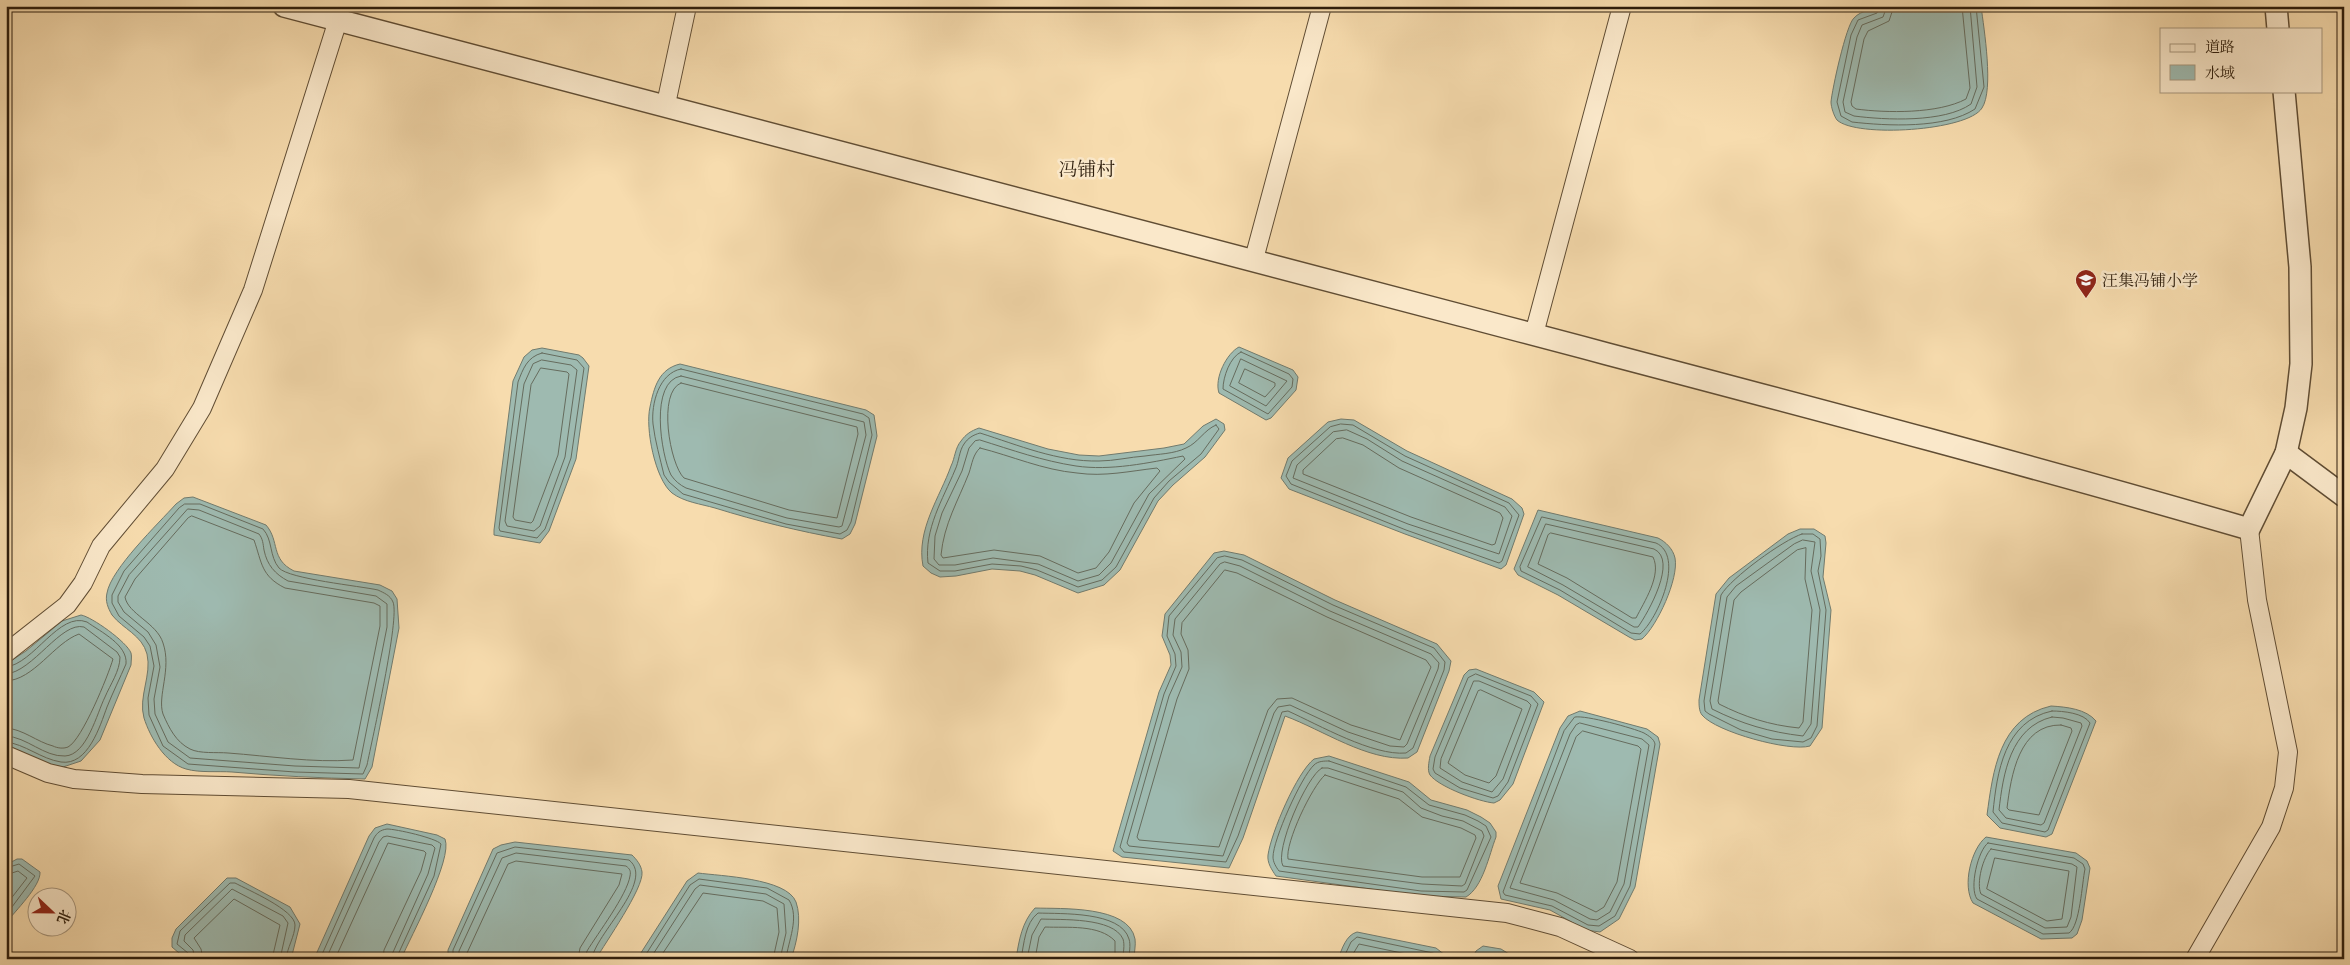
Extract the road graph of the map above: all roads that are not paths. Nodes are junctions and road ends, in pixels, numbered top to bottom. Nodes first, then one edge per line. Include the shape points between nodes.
1 (284, 6) edge
2 (687, 6) edge
3 (1322, 6) edge
4 (1622, 6) edge
5 (2276, 6) edge
6 (338, 20) junction
7 (2278, 28) edge
8 (2284, 92) edge
9 (666, 104) junction
10 (1254, 258) junction
11 (1534, 334) junction
12 (2286, 453) junction
13 (2344, 496) edge
14 (2249, 529) junction
15 (6, 653) edge
16 (6, 755) edge
17 (1630, 959) edge
18 (2195, 959) edge

1 - 6 street
2 - 9 street
3 - 10 street
4 - 11 street
5 - 7 street
6 - 9 street
6 - 15 street via 253,290 202,408 165,469 101,546 83,583 67,605
8 - 12 street via 2302,300 2302,364
9 - 10 street
10 - 11 street
11 - 14 street via 2054,472
12 - 13 street
12 - 14 street
14 - 18 street via 2257,600 2288,752 2287,770 2271,827
16 - 17 street via 48,773 74,779 142,784 349,789 1507,913 1560,927

